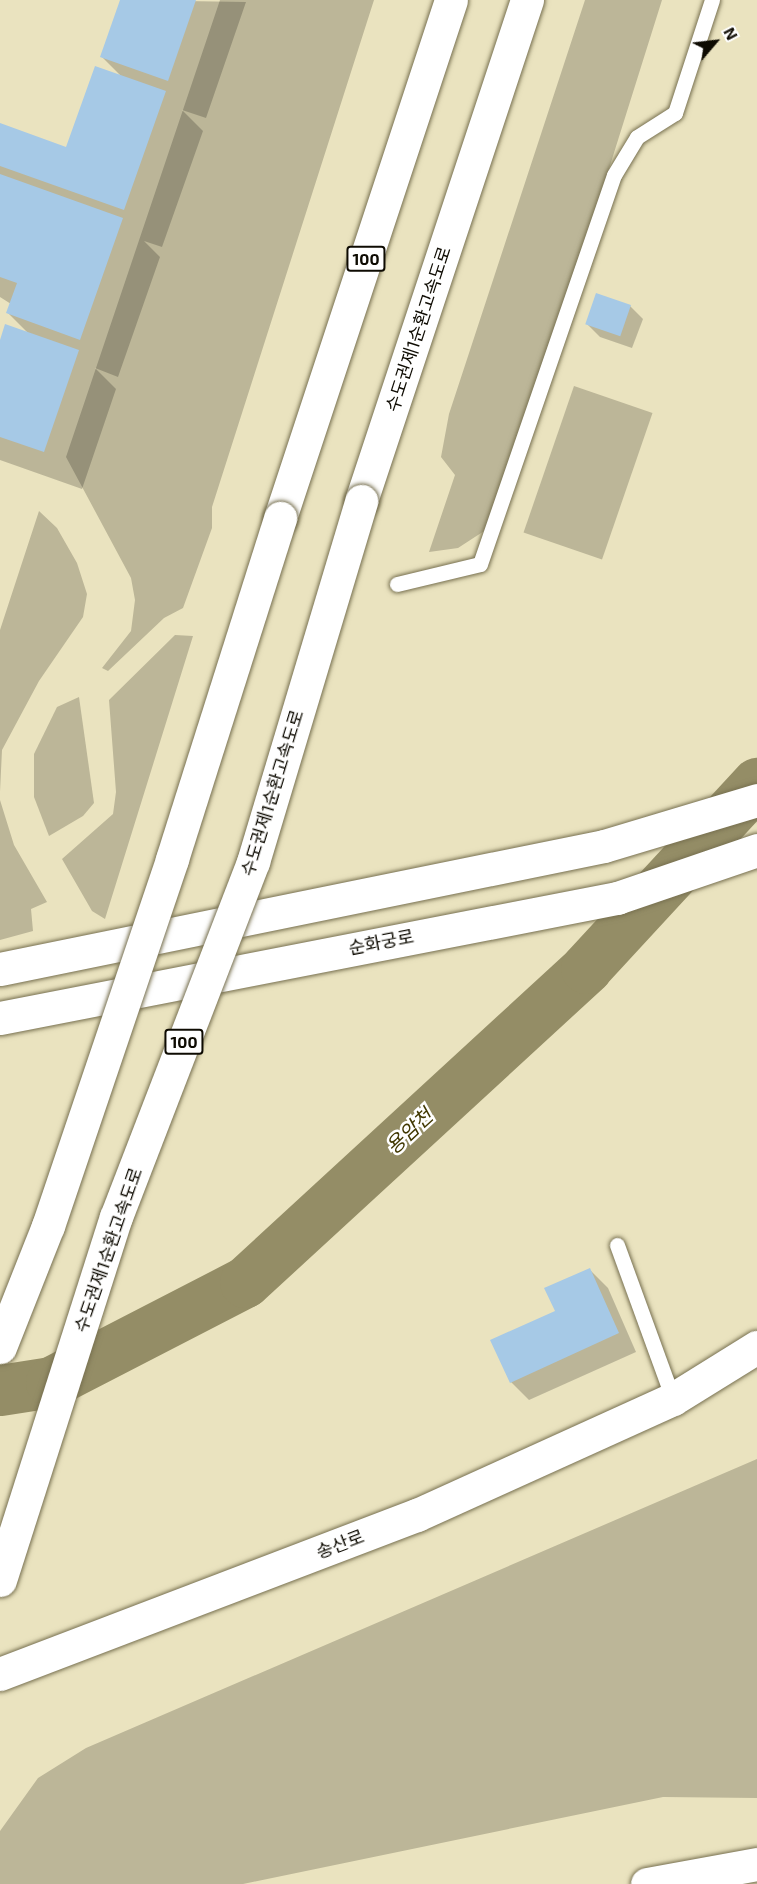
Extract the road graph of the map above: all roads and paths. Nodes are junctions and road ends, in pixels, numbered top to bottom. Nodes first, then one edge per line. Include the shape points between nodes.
1 (451, 0) edge
2 (527, 0) edge
3 (712, 0) edge
4 (397, 584) dead end
5 (757, 800) edge
6 (757, 850) edge
7 (0, 969) edge
8 (0, 1018) edge
9 (617, 1245) dead end
10 (0, 1347) edge
11 (757, 1347) edge
12 (757, 1373) edge
13 (673, 1399) junction
14 (0, 1580) edge
15 (0, 1674) edge
16 (757, 1864) edge
17 (647, 1884) edge

1 - 10 main road, 100, bridge via 74,1148
2 - 14 main road, 수도권제1순환고속도로 / 100, bridge via 361,501 253,862 116,1217
3 - 4 lane via 675,113 637,137 614,174 480,564
5 - 7 main road via 604,846
6 - 8 main road, 순화궁로 via 617,898
9 - 13 lane
11 - 13 main road, 송산로
12 - 13 main road, 송산로
13 - 15 main road, 송산로 via 417,1515
16 - 17 main road

